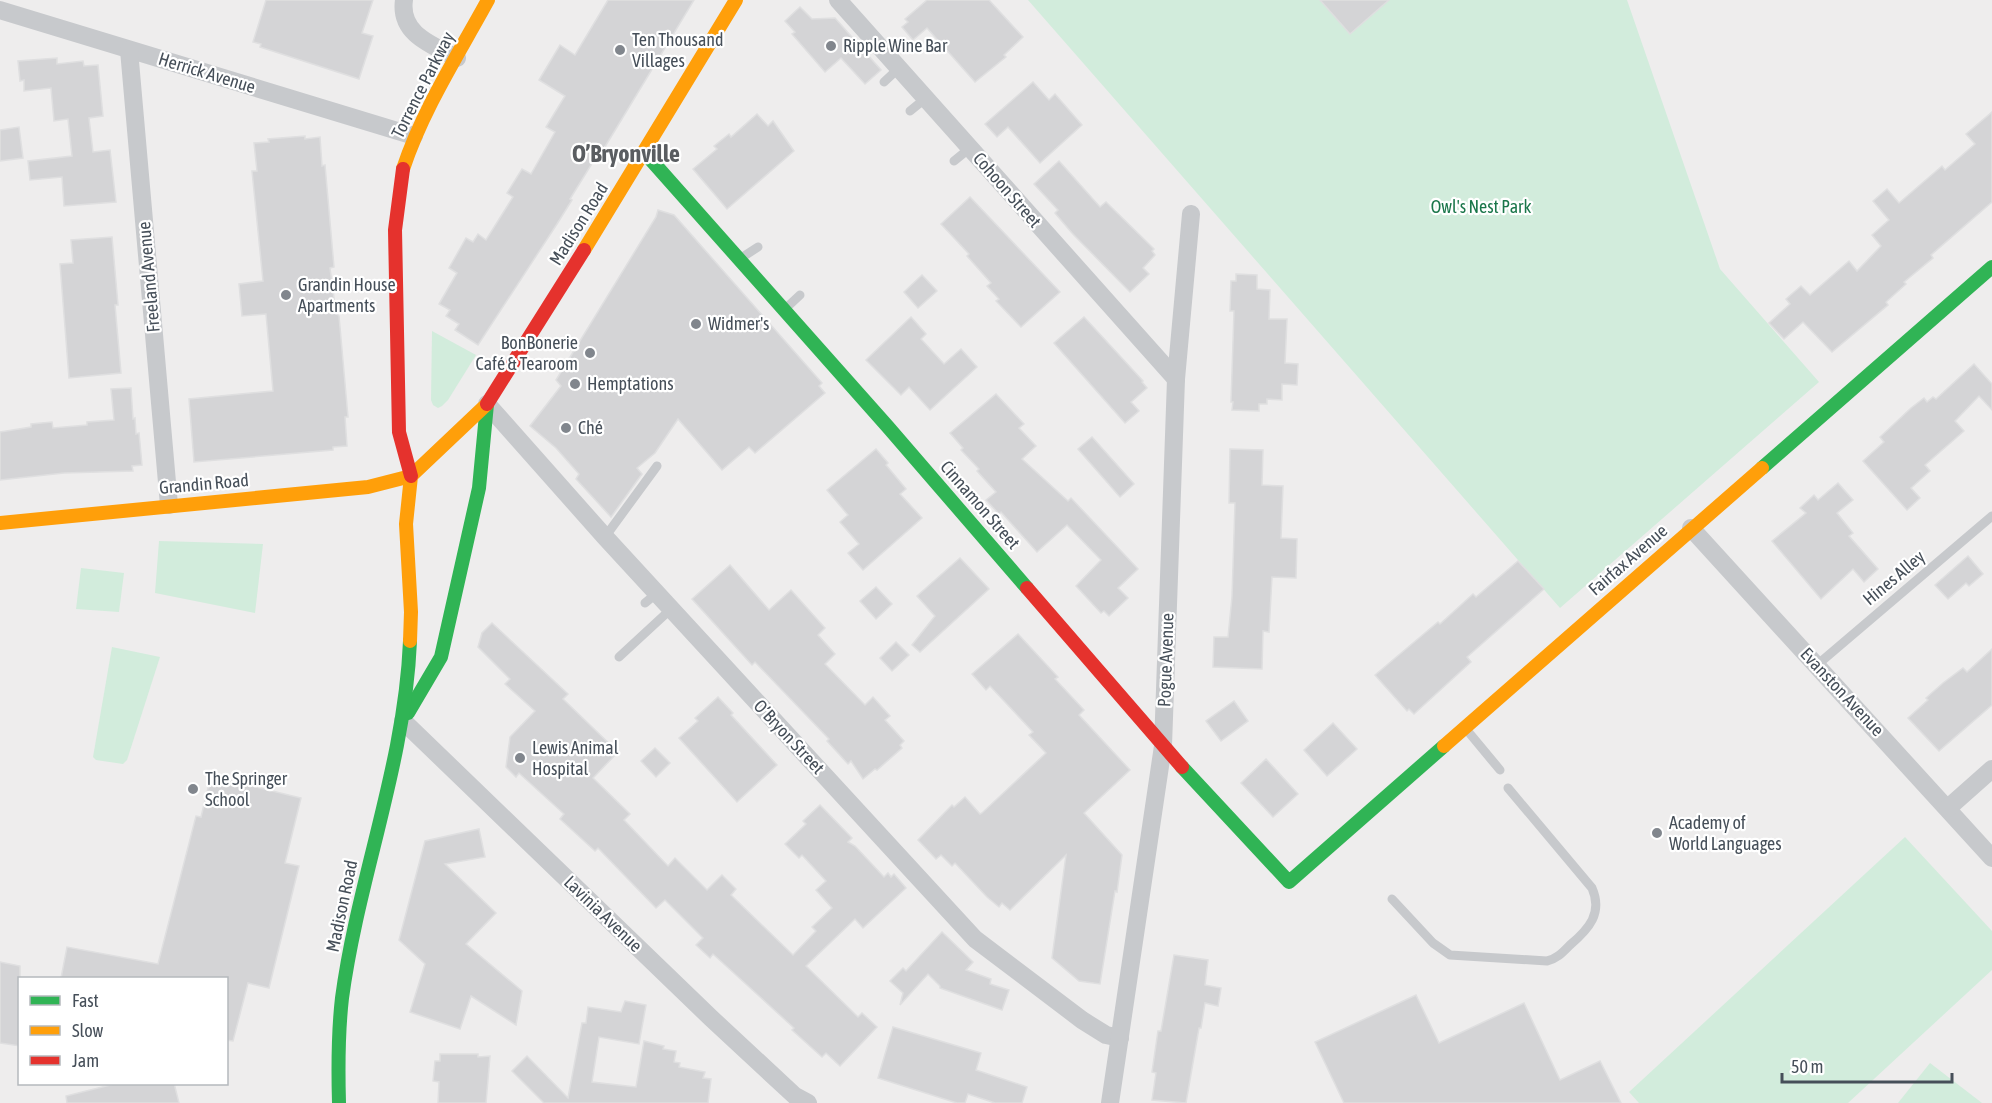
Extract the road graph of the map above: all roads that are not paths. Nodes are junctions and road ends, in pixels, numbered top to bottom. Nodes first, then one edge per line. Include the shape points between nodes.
1 (404, 0) edge
2 (488, 0) edge
3 (736, 0) edge
4 (838, 0) edge
5 (0, 10) edge
6 (129, 50) junction
7 (457, 58) junction
8 (899, 68) junction
9 (884, 82) dead end
10 (926, 98) junction
11 (910, 111) dead end
12 (414, 136) junction
13 (970, 148) junction
14 (644, 152) junction
15 (954, 161) dead end
16 (1191, 214) dead end
17 (758, 247) dead end
18 (739, 260) junction
19 (1992, 267) edge
20 (800, 295) dead end
21 (783, 310) junction
22 (1176, 379) junction
23 (487, 404) junction
24 (657, 466) dead end
25 (411, 476) junction
26 (169, 505) junction
27 (1992, 516) edge
28 (0, 522) edge
29 (1691, 528) junction
30 (604, 537) junction
31 (671, 609) junction
32 (619, 657) dead end
33 (1817, 665) junction
34 (403, 721) junction
35 (1465, 727) junction
36 (1163, 746) junction
37 (1992, 769) edge
38 (1500, 770) dead end
39 (1508, 788) dead end
40 (1948, 808) junction
41 (1992, 858) edge
42 (1289, 882) joint
43 (1392, 899) dead end
44 (1120, 1038) junction
45 (339, 1103) edge
46 (808, 1103) edge
47 (1110, 1103) edge

1 - 7 street via 409,28
2 - 7 street, Torrence Parkway
3 - 14 street, Madison Road
4 - 8 street, Cohoon Street
5 - 6 street, Herrick Avenue
6 - 12 street, Herrick Avenue
6 - 26 street, Freeland Avenue
7 - 12 street, Torrence Parkway
8 - 9 lane
8 - 10 street, Cohoon Street
10 - 11 lane
10 - 13 street, Cohoon Street
12 - 25 street, Torrence Parkway via 402,172 395,230 399,432
13 - 15 lane
13 - 22 street, Cohoon Street
14 - 18 street, Cinnamon Street
14 - 23 street, Madison Road
16 - 22 street, Pogue Avenue
17 - 18 lane
18 - 21 street, Cinnamon Street
19 - 29 street, Fairfax Avenue
20 - 21 lane
21 - 36 street, Cinnamon Street
22 - 36 street, Pogue Avenue
23 - 25 street, Madison Road
23 - 30 street, O’Bryon Street
23 - 34 street, Madison Road via 479,488 441,657
24 - 30 lane
25 - 26 street, Grandin Road via 368,487
25 - 34 street, Madison Road via 406,524 411,612
26 - 28 street, Grandin Road
27 - 33 lane, Hines Alley
29 - 33 street, Evanston Avenue
29 - 35 street, Fairfax Avenue
30 - 31 street, O’Bryon Street via 651,598
31 - 32 lane
31 - 44 street, O’Bryon Street via 975,939 1082,1020 1106,1035
33 - 40 street, Evanston Avenue
34 - 45 street, Madison Road via 342,999
34 - 46 street, Lavinia Avenue via 711,1018 795,1096
35 - 38 lane
35 - 42 street, Fairfax Avenue
36 - 42 street, Cinnamon Street
36 - 44 street, Pogue Avenue
37 - 40 street
39 - 43 lane via 1592,888 1597,900 1588,929 1547,961 1450,955 1433,943
40 - 41 street, Evanston Avenue
44 - 47 street, Pogue Avenue

